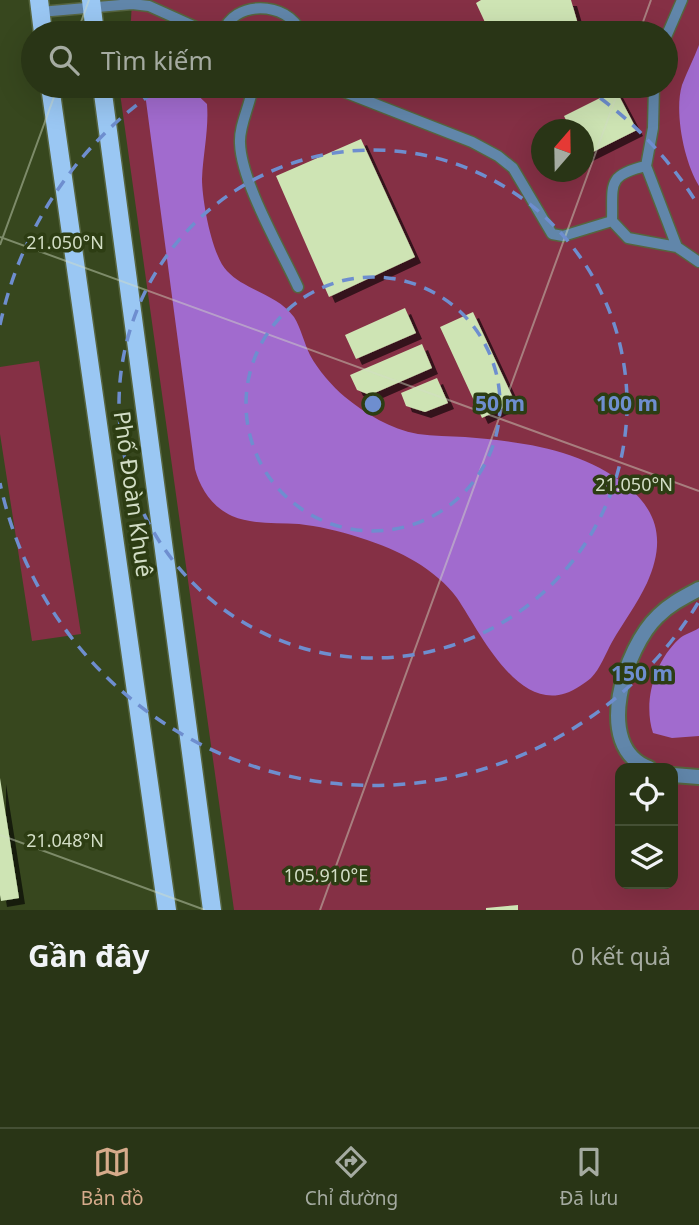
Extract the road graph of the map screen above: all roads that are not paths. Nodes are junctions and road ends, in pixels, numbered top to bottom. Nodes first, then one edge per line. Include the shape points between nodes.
1 (682, 0) edge
2 (247, 2) edge
3 (92, 4) edge
4 (40, 6) edge
5 (182, 21) edge
6 (228, 21) edge
7 (297, 21) edge
8 (673, 21) edge
9 (52, 98) edge
10 (104, 98) edge
11 (251, 98) edge
12 (360, 98) edge
13 (653, 98) edge
14 (646, 166) junction
15 (612, 221) junction
16 (677, 247) junction
17 (699, 261) edge
18 (298, 287) dead end
19 (699, 589) edge
20 (639, 763) edge
21 (678, 775) edge
22 (699, 777) edge
23 (167, 910) edge
24 (212, 910) edge

1 - 8 lane
2 - 6 lane
2 - 7 lane via 274,2
3 - 4 lane
3 - 5 lane via 149,6
9 - 23 main road, Phố Đoàn Khuê
10 - 24 main road, Phố Đoàn Khuê
11 - 18 lane via 239,141 243,169
12 - 15 lane via 498,156 513,168 552,234 563,236
13 - 14 lane
14 - 15 lane via 617,177 612,188
14 - 16 lane
15 - 16 lane via 628,238
16 - 17 lane
19 - 20 street via 657,617 643,635 621,687 617,715 622,743
21 - 22 street

